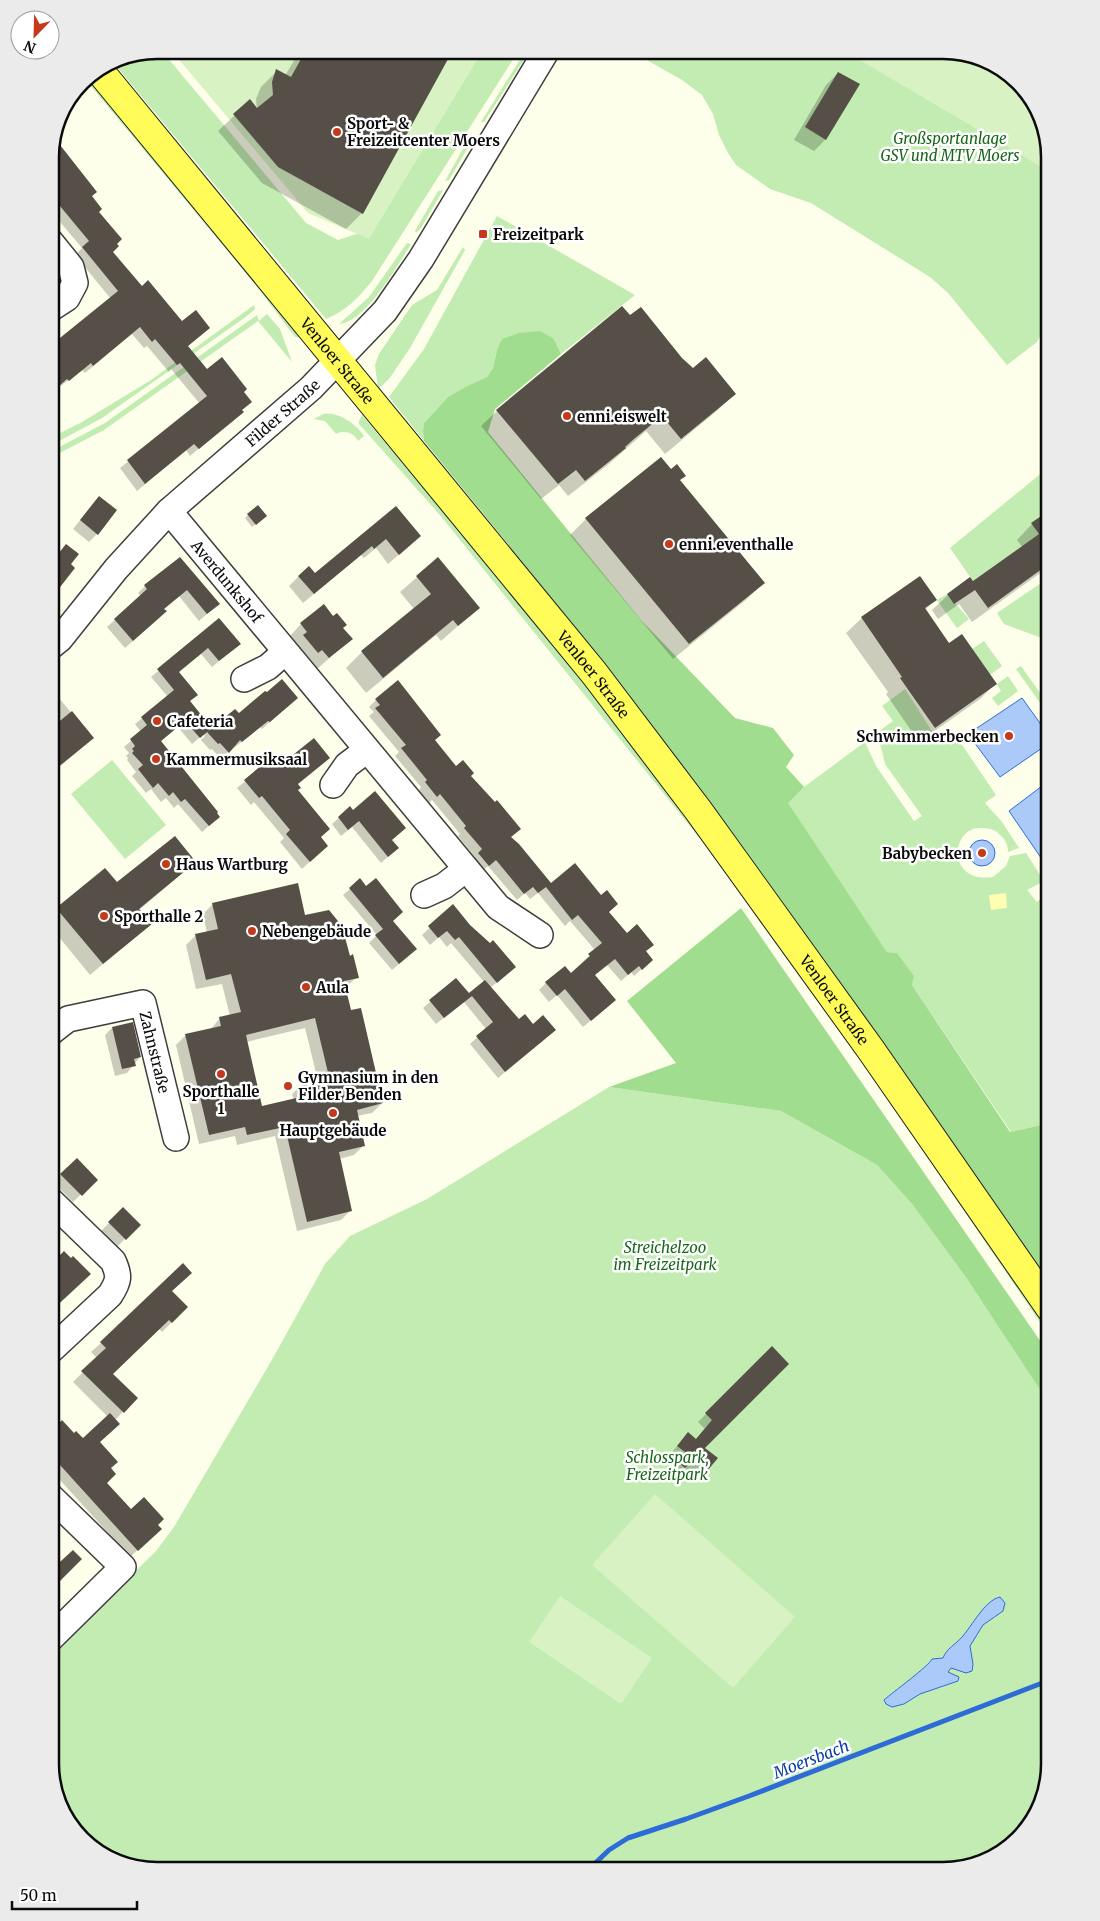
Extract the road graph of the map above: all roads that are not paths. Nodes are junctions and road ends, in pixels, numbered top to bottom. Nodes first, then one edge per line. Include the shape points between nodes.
1 (542, 59) edge
2 (103, 75) edge
3 (59, 252) edge
4 (59, 303) edge
5 (338, 362) junction
6 (169, 511) junction
7 (59, 640) edge
8 (285, 652) junction
9 (244, 679) dead end
10 (367, 750) junction
11 (333, 785) dead end
12 (466, 869) junction
13 (424, 895) dead end
14 (540, 935) dead end
15 (59, 1026) edge
16 (176, 1138) dead end
17 (59, 1209) edge
18 (1041, 1295) edge
19 (59, 1343) edge
20 (59, 1505) edge
21 (59, 1630) edge

1 - 5 street, Filder Straße via 421,258 385,311
2 - 5 main road, Venloer Straße
3 - 4 street via 71,267 75,283 67,298
5 - 6 street, Filder Straße
5 - 18 main road, Venloer Straße via 594,673 698,810 872,1050
6 - 7 street, Filder Straße via 116,569
6 - 8 street, Averdunkshof
8 - 9 street via 268,667
8 - 10 street, Averdunkshof
10 - 11 street via 347,765
10 - 12 street, Averdunkshof
12 - 13 street via 444,886
12 - 14 street, Averdunkshof via 498,907
15 - 16 street, Zahnstraße via 68,1019 143,1003
17 - 19 street via 113,1260 118,1272 117,1284 110,1295
20 - 21 street via 123,1567

